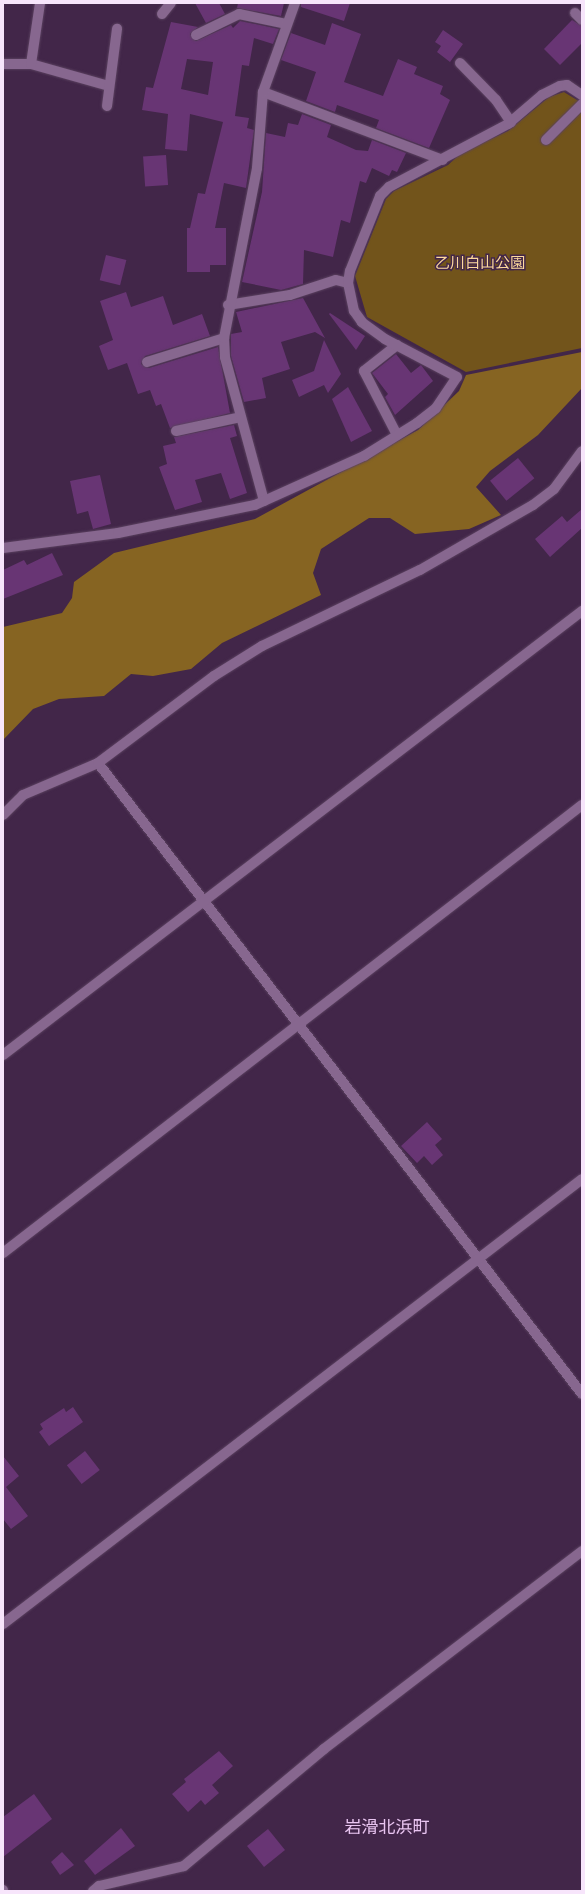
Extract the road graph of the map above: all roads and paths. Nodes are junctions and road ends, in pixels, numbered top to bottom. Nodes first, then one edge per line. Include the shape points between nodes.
1 (40, 3) edge
2 (171, 3) edge
3 (294, 3) edge
4 (575, 12) dead end
5 (162, 14) dead end
6 (582, 20) edge
7 (287, 24) junction
8 (117, 28) dead end
9 (196, 35) dead end
10 (460, 63) dead end
11 (3, 64) edge
12 (31, 64) junction
13 (109, 86) junction
14 (263, 92) junction
15 (582, 95) edge
16 (582, 104) edge
17 (107, 106) dead end
18 (511, 122) junction
19 (546, 140) dead end
20 (442, 160) junction
21 (348, 283) junction
22 (228, 305) junction
23 (224, 338) junction
24 (397, 345) junction
25 (147, 362) dead end
26 (241, 417) junction
27 (176, 431) dead end
28 (398, 435) junction
29 (582, 451) edge
30 (264, 501) junction
31 (3, 548) edge
32 (582, 611) edge
33 (98, 763) junction
34 (582, 805) edge
35 (3, 815) edge
36 (203, 903) junction
37 (298, 1022) junction
38 (3, 1055) edge
39 (582, 1179) edge
40 (3, 1253) edge
41 (479, 1258) junction
42 (582, 1394) edge
43 (582, 1551) edge
44 (3, 1624) edge
45 (93, 1891) edge

1 - 12 street
2 - 5 street
3 - 7 street
4 - 6 street
7 - 9 street via 239,14
7 - 14 street
8 - 13 street
10 - 18 street via 496,100
11 - 12 street
12 - 13 street
13 - 17 street
14 - 20 street
14 - 22 street via 257,168
15 - 18 street via 567,85 560,86 542,95
16 - 19 street
18 - 20 street
20 - 21 street via 390,187 380,196
21 - 22 street via 336,280 290,295
21 - 24 street via 354,311 362,322
22 - 23 street
23 - 25 street
23 - 26 street via 225,357
24 - 28 street via 364,371
24 - 28 street via 457,377 436,408
26 - 27 street
26 - 30 street
28 - 30 street via 364,456
29 - 33 street via 554,489 533,505 420,570 262,646 171,706
30 - 31 street via 118,533
32 - 36 street
33 - 35 street via 23,795
33 - 36 street
34 - 37 street
36 - 37 street
36 - 38 street
37 - 40 street
37 - 41 street
39 - 41 street
41 - 42 street
41 - 44 street
43 - 45 street via 324,1749 184,1866 99,1886

